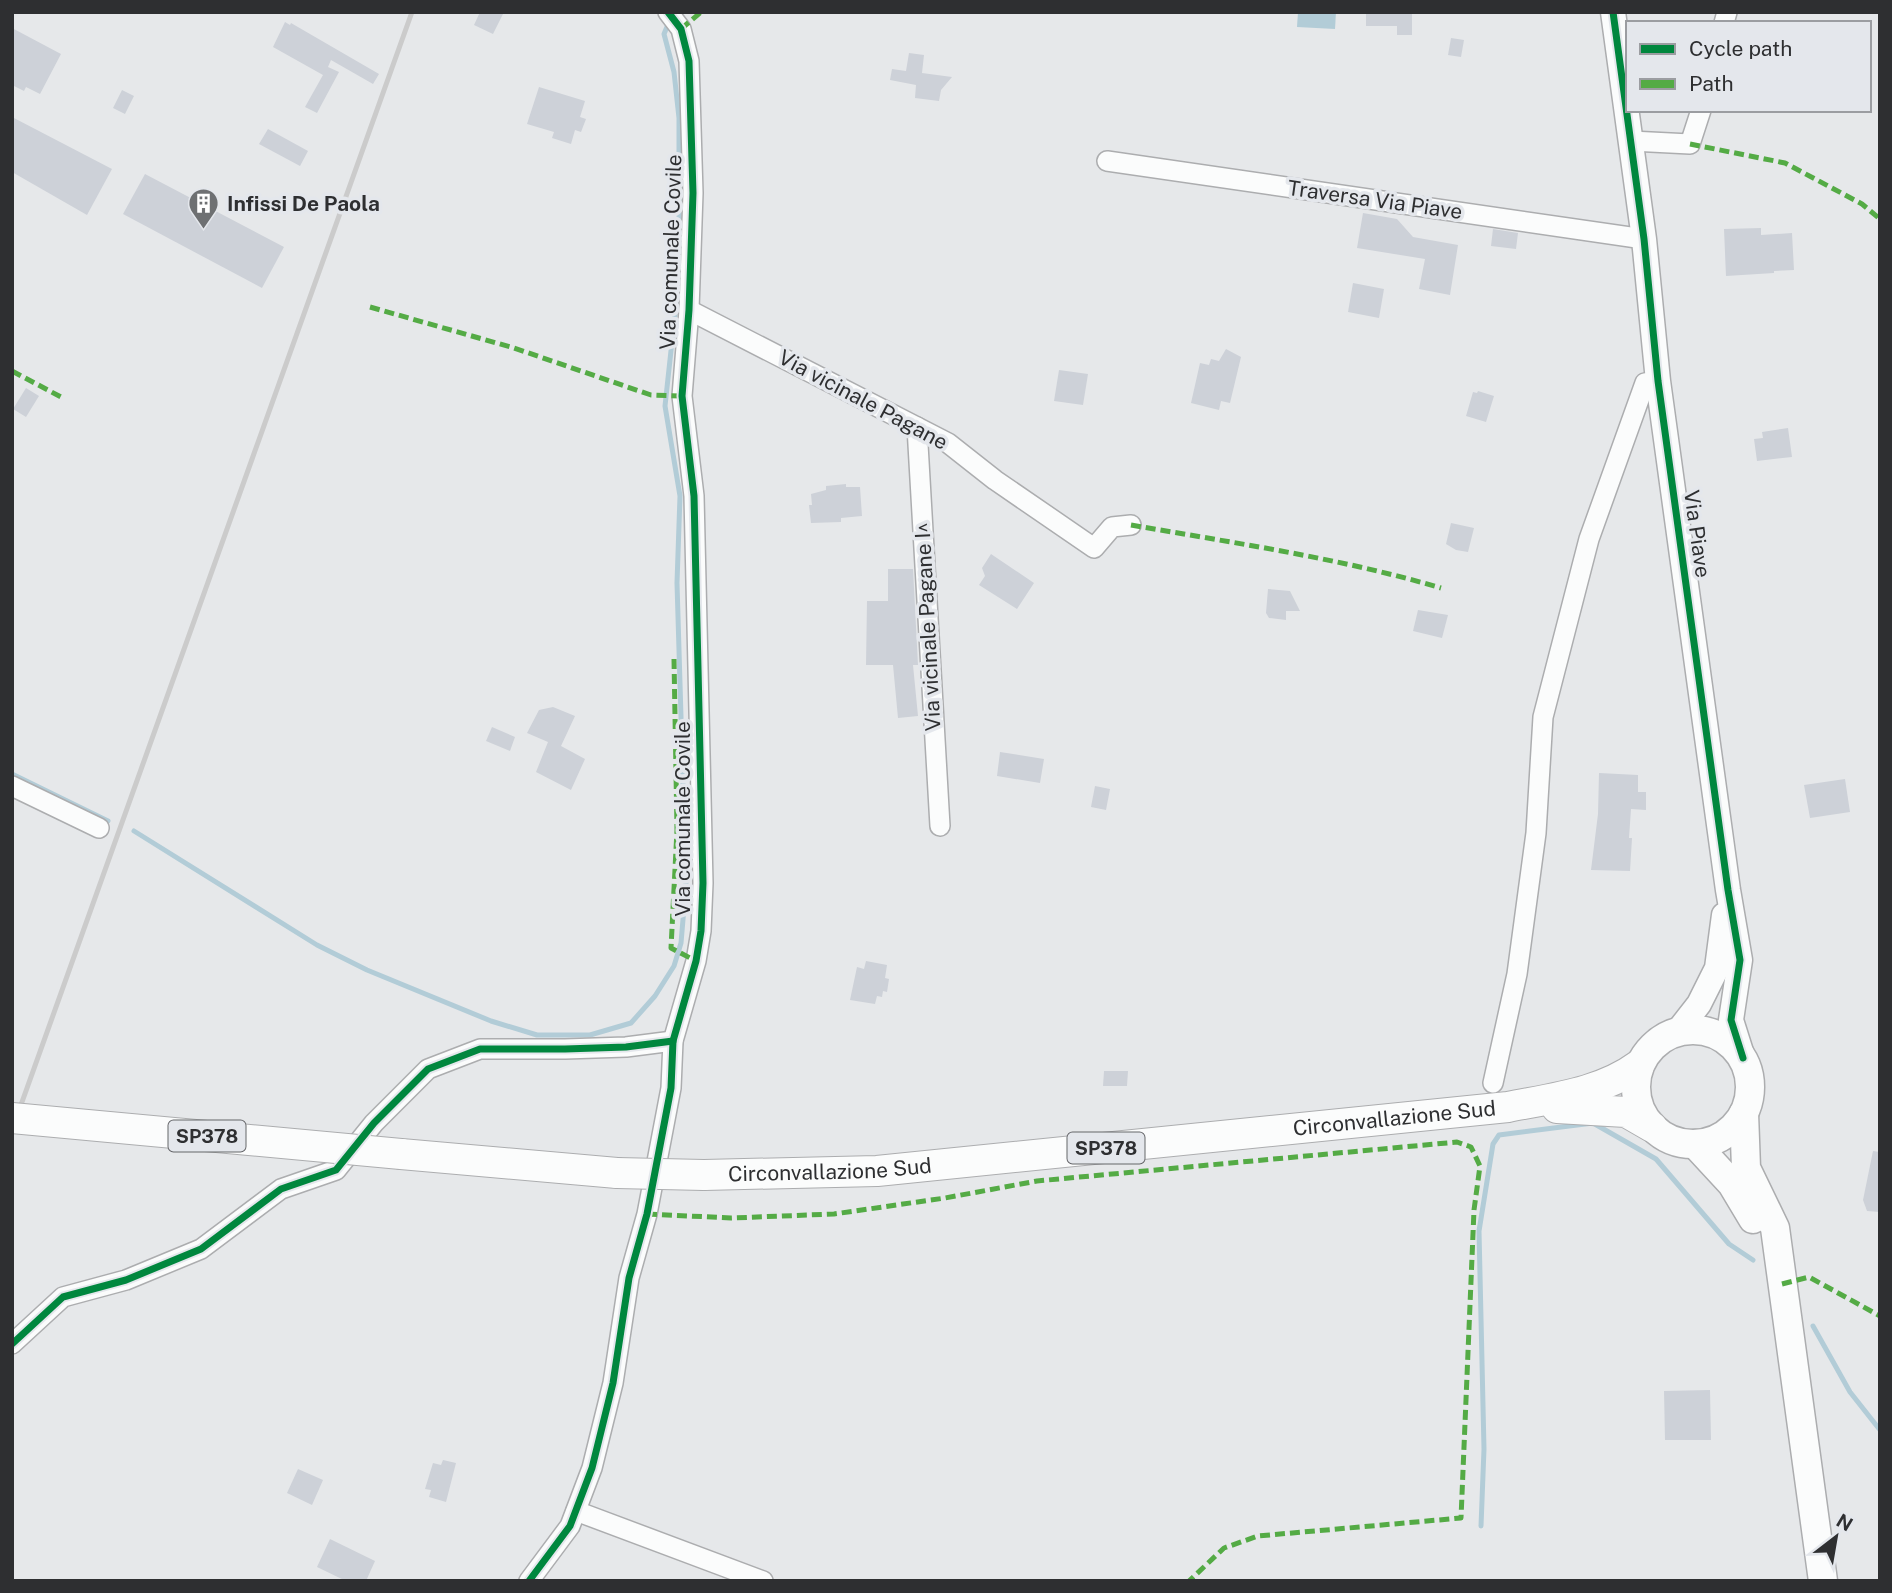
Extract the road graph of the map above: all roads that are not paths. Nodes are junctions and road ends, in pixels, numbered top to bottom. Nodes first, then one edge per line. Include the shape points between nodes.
1 (668, 12) edge
2 (1614, 12) edge
3 (1626, 103) edge
4 (1627, 112) edge
5 (1699, 112) edge
6 (1631, 141) junction
7 (1107, 162) dead end
8 (1644, 239) junction
9 (689, 310) junction
10 (1658, 381) junction
11 (917, 427) junction
12 (1131, 525) dead end
13 (12, 786) edge
14 (940, 826) dead end
15 (99, 828) dead end
16 (1728, 890) junction
17 (1678, 1031) junction
18 (673, 1041) junction
19 (1743, 1058) junction
20 (1639, 1065) junction
21 (1500, 1095) junction
22 (1744, 1113) junction
23 (12, 1118) edge
24 (1652, 1127) junction
25 (1695, 1144) junction
26 (1782, 1284) junction
27 (12, 1344) edge
28 (576, 1511) junction
29 (529, 1581) edge
30 (763, 1581) edge
31 (1823, 1581) edge

1 - 9 street, Via comunale Covile via 681,29 689,61 693,192
2 - 3 street, Via Piave
4 - 6 street, Via Piave
5 - 6 street via 1690,144
6 - 8 street, Via Piave
7 - 8 street, Traversa Via Piave
8 - 10 street, Via Piave
9 - 11 street, Via vicinale Pagane
9 - 18 street, Via comunale Covile via 682,396 694,496 703,883 701,931
10 - 16 street, Via Piave
10 - 21 street via 1645,383 1589,539 1543,717 1536,833
11 - 12 street, Via vicinale Pagane via 947,443 1094,548 1112,527
11 - 14 street, Via vicinale Pagane I^
13 - 15 street
16 - 17 street, Via Piave via 1717,968 1699,1004
16 - 19 street, Via Piave via 1740,960 1731,1020
17 - 19 main road via 1715,1033
17 - 20 main road, Circonvallazione Sud / SP378 via 1661,1038
18 - 27 street via 626,1047 480,1049 428,1069 374,1123 336,1170 281,1189 201,1249 126,1280 63,1297
18 - 28 street, Via comunale Covile via 671,1088 647,1214 629,1278 613,1383
19 - 22 main road via 1750,1091
20 - 21 main road, Circonvallazione Sud / SP378 via 1620,1079 1583,1091
20 - 24 main road via 1636,1098
21 - 23 main road, Circonvallazione Sud / SP378, bridge via 877,1171 704,1175 617,1173
21 - 24 main road, SP378 via 1626,1112
22 - 25 main road via 1724,1135
22 - 26 main road via 1746,1168 1775,1228
24 - 25 main road, SP378 via 1672,1140
25 - 26 main road via 1732,1184 1759,1229
26 - 31 main road
28 - 29 street, Via comunale Covile
28 - 30 street

